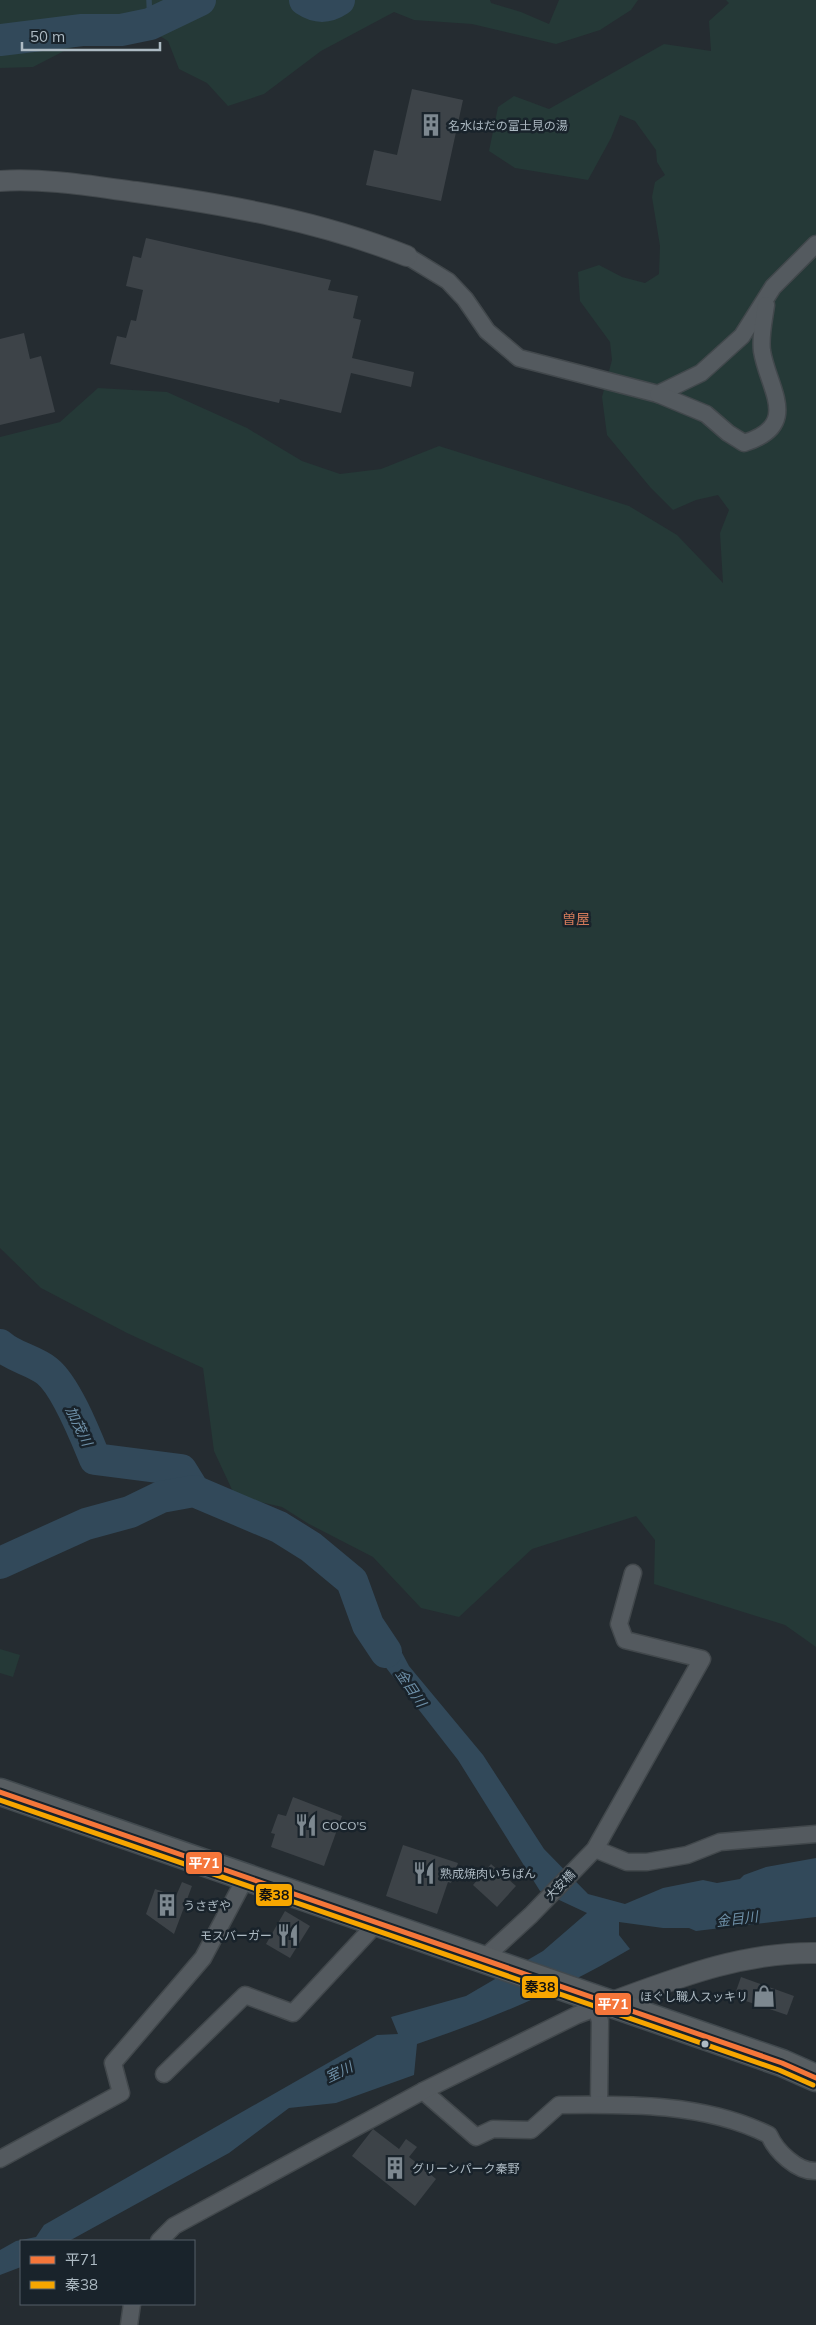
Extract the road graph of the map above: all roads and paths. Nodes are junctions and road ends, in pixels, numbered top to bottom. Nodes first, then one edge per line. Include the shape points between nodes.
1 (0, 181) edge
2 (816, 244) edge
3 (407, 256) joint
4 (767, 298) junction
5 (658, 394) junction
6 (633, 1573) dead end
7 (0, 1792) edge
8 (816, 1834) edge
9 (592, 1852) junction
10 (246, 1878) junction
11 (377, 1923) junction
12 (816, 1952) edge
13 (490, 1962) junction
14 (597, 2002) junction
15 (164, 2074) dead end
16 (816, 2078) edge
17 (424, 2091) junction
18 (599, 2104) junction
19 (0, 2159) edge
20 (816, 2170) edge
21 (160, 2240) edge
22 (132, 2305) edge
23 (129, 2325) edge

1 - 3 street via 43,181 231,206 339,232
2 - 4 street via 778,281
3 - 5 street via 448,281 487,331 520,358
4 - 5 street via 742,336 701,373
4 - 5 street via 762,353 776,395 778,412 770,430 760,438 744,443 706,414
6 - 9 street, 大安橋 via 619,1624 625,1640 702,1659
7 - 10 main road
8 - 9 street via 720,1842 687,1856 647,1862 627,1862
9 - 13 street, 大安橋
10 - 11 main road
10 - 19 street via 203,1958 112,2063 121,2093
11 - 13 main road
11 - 15 street via 293,2013 245,1995
12 - 14 street via 786,1952 738,1960
13 - 14 main road
14 - 16 main road via 782,2063
14 - 17 street
14 - 18 street via 600,2021
17 - 18 street via 476,2137 493,2129 531,2130 559,2105
17 - 21 street via 174,2226
18 - 20 street via 660,2106 723,2117 769,2135 773,2144 802,2169
22 - 23 street

